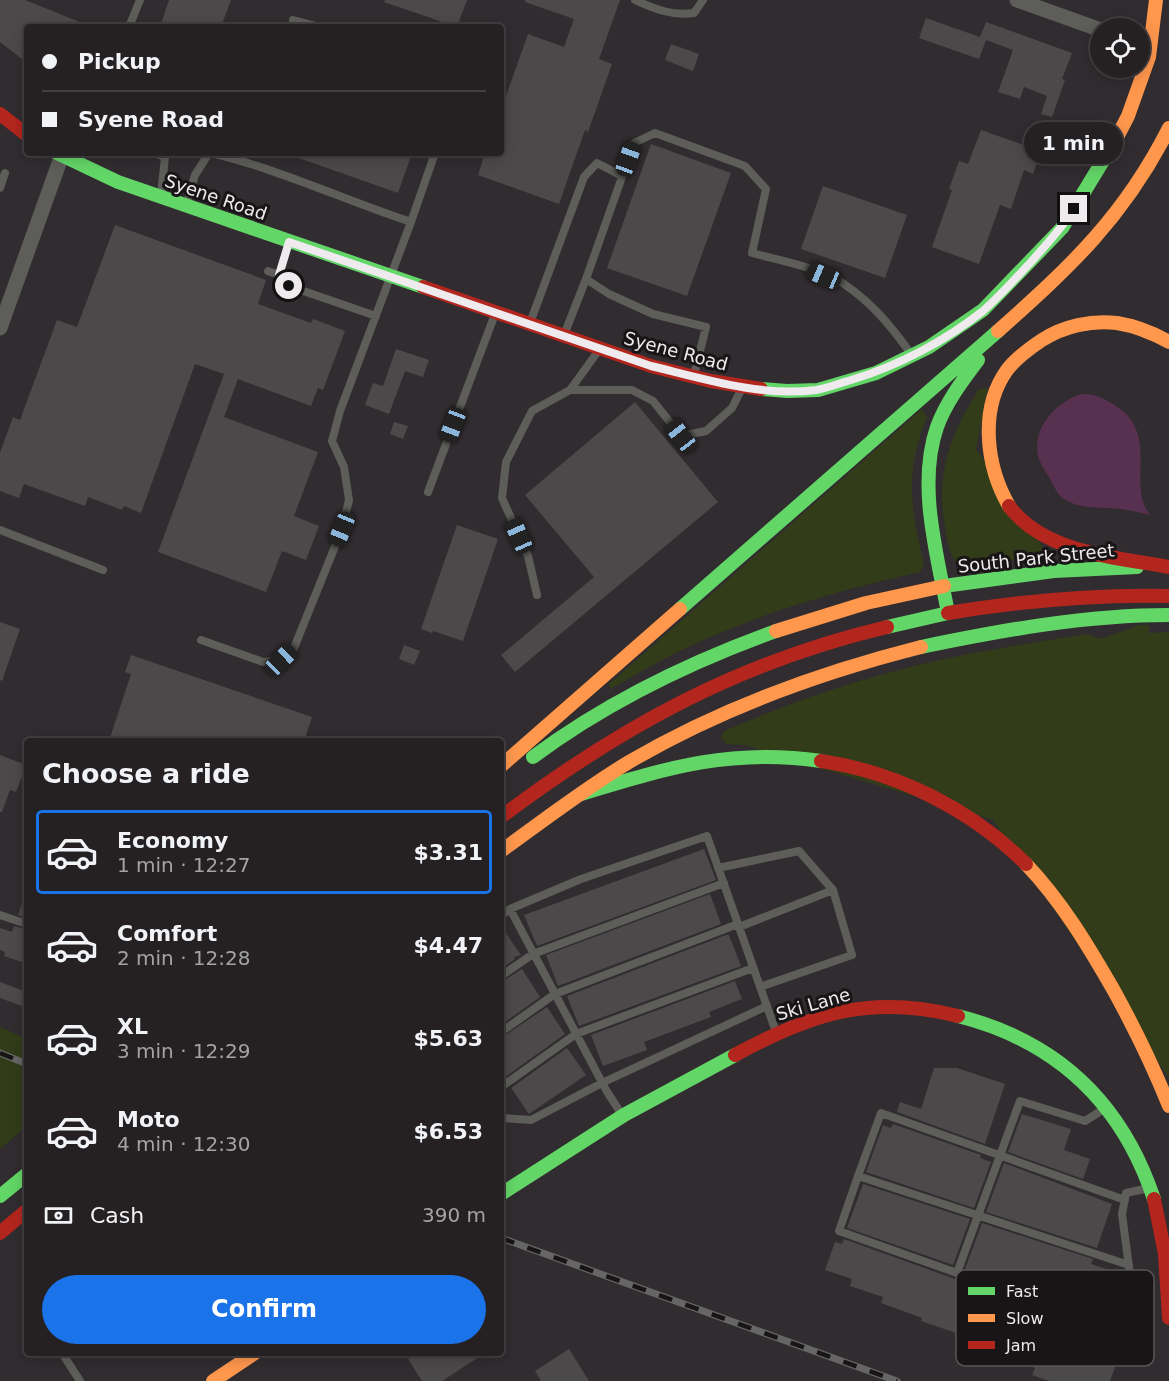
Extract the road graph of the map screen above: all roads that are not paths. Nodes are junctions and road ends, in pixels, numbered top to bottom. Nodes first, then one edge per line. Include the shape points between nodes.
1 (140, 0) edge
2 (635, 0) edge
3 (703, 0) edge
4 (1017, 0) edge
5 (1156, 0) edge
6 (293, 20) dead end
7 (130, 24) edge
8 (308, 24) edge
9 (1150, 25) edge
10 (1090, 26) edge
11 (1137, 78) edge
12 (0, 114) edge
13 (1169, 128) edge
14 (24, 133) edge
15 (60, 156) edge
16 (65, 156) edge
17 (162, 156) edge
18 (208, 156) edge
19 (223, 156) edge
20 (434, 156) edge
21 (5, 173) dead end
22 (622, 176) junction
23 (0, 188) edge
24 (161, 197) junction
25 (186, 206) junction
26 (411, 222) junction
27 (289, 242) junction
28 (268, 271) dead end
29 (279, 275) junction
30 (391, 277) junction
31 (586, 279) junction
32 (3, 308) edge
33 (495, 313) junction
34 (376, 316) junction
35 (1008, 321) junction
36 (530, 325) junction
37 (0, 328) edge
38 (564, 336) junction
39 (1169, 342) edge
40 (599, 348) junction
41 (912, 355) junction
42 (694, 377) junction
43 (743, 387) junction
44 (570, 390) junction
45 (428, 492) dead end
46 (0, 530) edge
47 (1169, 568) edge
48 (103, 570) dead end
49 (944, 586) junction
50 (537, 595) dead end
51 (1169, 596) edge
52 (948, 613) junction
53 (1169, 615) edge
54 (201, 640) dead end
55 (505, 771) edge
56 (581, 794) junction
57 (504, 815) edge
58 (504, 849) edge
59 (718, 868) junction
60 (724, 883) junction
61 (833, 890) junction
62 (510, 909) junction
63 (504, 914) edge
64 (0, 915) edge
65 (24, 923) edge
66 (739, 926) junction
67 (533, 954) junction
68 (753, 968) junction
69 (504, 974) edge
70 (760, 987) junction
71 (555, 994) junction
72 (767, 1006) junction
73 (504, 1030) edge
74 (776, 1033) junction
75 (576, 1034) junction
76 (602, 1083) junction
77 (504, 1085) edge
78 (1169, 1106) edge
79 (1105, 1108) junction
80 (622, 1116) junction
81 (504, 1118) edge
82 (1000, 1156) junction
83 (24, 1176) edge
84 (858, 1176) junction
85 (1147, 1181) junction
86 (504, 1192) edge
87 (0, 1196) edge
88 (1125, 1200) junction
89 (24, 1213) edge
90 (978, 1216) junction
91 (0, 1233) edge
92 (1129, 1265) junction
93 (958, 1270) edge
94 (1130, 1270) edge
95 (956, 1273) edge
96 (1169, 1318) edge
97 (64, 1356) edge
98 (250, 1356) edge
99 (80, 1381) edge
100 (213, 1381) edge

1 - 7 lane
2 - 3 lane via 681,15 694,13
4 - 10 street
5 - 9 main road, Syene Road
6 - 8 lane
11 - 41 main road, Syene Road via 1128,116 1062,228 983,310
12 - 14 main road
13 - 35 main road via 1104,230 1066,271
15 - 32 street
16 - 24 main road, Syene Road via 118,182
17 - 24 lane
18 - 25 lane via 195,176
19 - 26 lane
20 - 26 lane
21 - 23 lane
22 - 31 lane
22 - 36 lane via 597,164 584,177
22 - 41 lane via 634,143 655,133 745,166 766,189 752,254 806,268 843,283 878,312
24 - 25 main road, Syene Road
25 - 27 main road, Syene Road
26 - 30 lane
27 - 29 lane
27 - 30 main road, Syene Road
28 - 29 lane
29 - 34 lane via 289,286
30 - 33 main road, Syene Road
30 - 34 lane
31 - 38 lane
31 - 42 lane via 653,315 706,327
32 - 37 street
33 - 36 main road, Syene Road
33 - 45 lane
34 - 54 lane via 332,441 344,467 349,500 342,529 294,648 281,660 263,662
35 - 49 main road via 963,381 938,426 930,459 929,493
35 - 55 main road via 573,701
36 - 38 main road, Syene Road
38 - 40 main road, Syene Road
39 - 47 main road via 1134,327 1091,322 1048,335 1017,359 1005,375 991,412 989,432 990,462 1001,497 1019,519 1045,538 1071,547
40 - 42 main road, Syene Road
40 - 44 lane
41 - 43 main road, Syene Road via 876,373 818,390
42 - 43 main road, Syene Road
43 - 44 lane via 732,408 706,431 681,436 653,401 632,390
44 - 50 lane via 532,411 506,462 502,498 528,556
46 - 48 lane
47 - 49 main road, South Park Street via 1054,571
49 - 52 main road
49 - 55 main road, South Park Street via 834,612 690,664 610,706
51 - 52 main road via 1097,595 1014,602
52 - 57 main road via 847,636 768,662 715,686 617,737 549,780
53 - 56 main road via 1104,616 997,632 930,644 849,666 780,689 715,718 629,763
56 - 58 main road
56 - 78 main road via 708,760 752,756 788,757 850,767 909,785 943,801 1010,849 1050,891 1093,954 1143,1043
59 - 60 lane
59 - 61 lane via 799,851
59 - 62 lane via 707,837 581,879
60 - 66 lane
60 - 67 lane
61 - 66 lane
61 - 70 lane via 852,955
62 - 63 lane
62 - 67 lane
64 - 65 lane
66 - 68 lane
66 - 71 lane
67 - 69 lane
67 - 71 lane
68 - 70 lane
68 - 75 lane
70 - 72 lane
71 - 73 lane
71 - 75 lane
72 - 74 lane
72 - 76 lane
74 - 79 main road, Ski Lane via 855,1009 907,1007 943,1011 1002,1030 1049,1055 1069,1069
74 - 80 main road, Ski Lane
75 - 76 lane
75 - 77 lane
76 - 80 lane
76 - 81 lane via 531,1120
79 - 82 lane via 1085,1121 1020,1101
79 - 85 main road, Ski Lane via 1125,1136
80 - 86 main road, Ski Lane
82 - 84 lane via 881,1113
82 - 88 lane
82 - 90 lane
83 - 87 main road
84 - 90 lane
84 - 95 lane via 839,1231
85 - 88 lane via 1126,1193
85 - 96 main road, Ski Lane via 1163,1233
88 - 92 lane via 1122,1214
89 - 91 main road
90 - 92 lane
90 - 93 lane
92 - 94 lane
97 - 99 lane
98 - 100 main road

